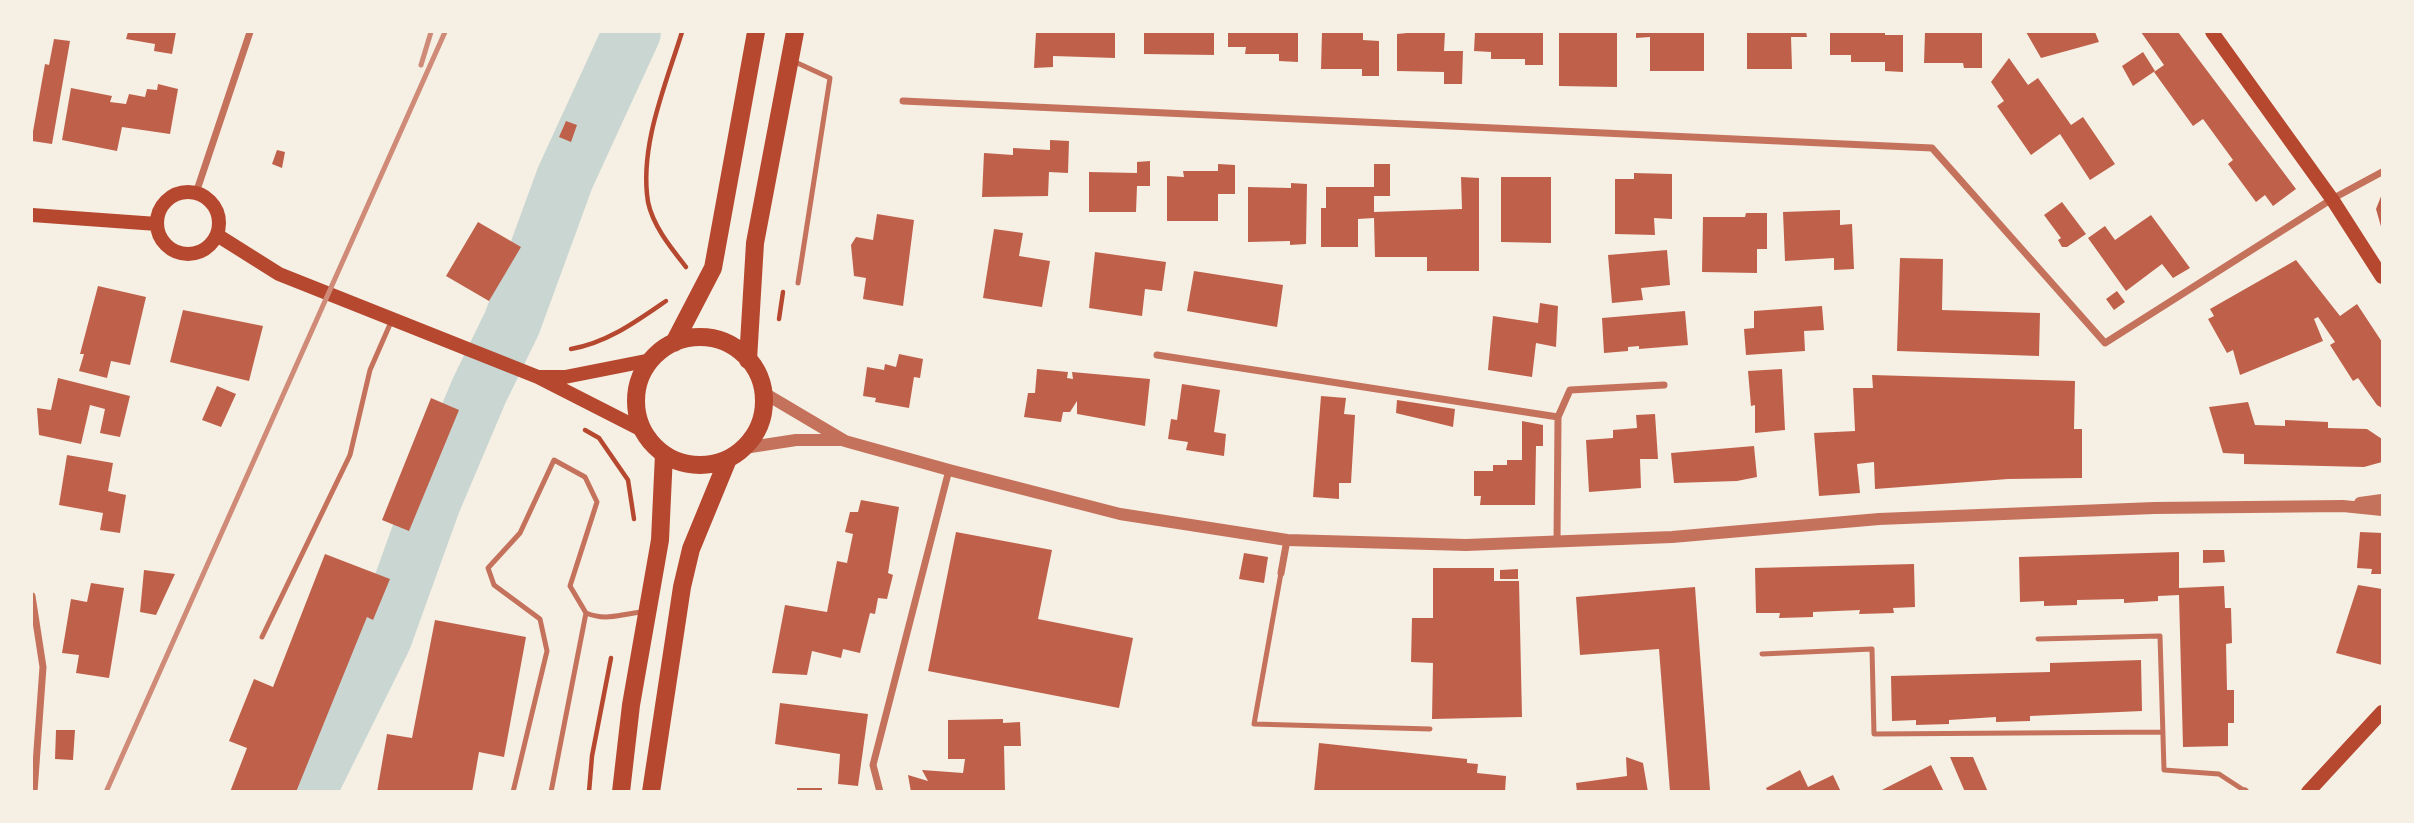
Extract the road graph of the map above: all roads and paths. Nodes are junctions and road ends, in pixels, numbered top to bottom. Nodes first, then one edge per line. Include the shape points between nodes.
1 (250, 32) edge
2 (682, 32) edge
3 (756, 32) edge
4 (795, 32) edge
5 (2212, 32) edge
6 (790, 60) junction
7 (903, 101) dead end
8 (2382, 172) edge
9 (196, 193) junction
10 (2332, 199) junction
11 (32, 215) edge
12 (157, 224) junction
13 (217, 234) junction
14 (686, 267) junction
15 (713, 268) junction
16 (2382, 277) edge
17 (680, 278) dead end
18 (784, 280) dead end
19 (799, 283) dead end
20 (669, 298) dead end
21 (393, 319) junction
22 (779, 319) dead end
23 (674, 342) junction
24 (571, 349) dead end
25 (1157, 355) dead end
26 (651, 360) junction
27 (748, 360) junction
28 (538, 377) junction
29 (1664, 385) dead end
30 (764, 393) junction
31 (1558, 417) junction
32 (577, 425) dead end
33 (642, 430) junction
34 (845, 440) junction
35 (744, 448) junction
36 (664, 454) junction
37 (728, 459) junction
38 (949, 470) junction
39 (2382, 499) edge
40 (2343, 506) junction
41 (2382, 510) edge
42 (636, 532) dead end
43 (1287, 540) junction
44 (1557, 542) junction
45 (1281, 573) joint
46 (32, 596) edge
47 (649, 612) junction
48 (586, 613) junction
49 (262, 637) dead end
50 (2038, 639) dead end
51 (1762, 654) dead end
52 (2382, 712) edge
53 (1430, 729) dead end
54 (2163, 732) junction
55 (2245, 791) edge
56 (34, 792) edge
57 (513, 792) edge
58 (551, 792) edge
59 (621, 792) edge
60 (651, 792) edge
61 (880, 792) edge
62 (2308, 792) edge

1 - 9 street
2 - 14 path via 658,109 649,156 649,202 661,234
3 - 15 main road
4 - 6 main road
5 - 10 main road
6 - 19 lane via 830,78
6 - 27 main road via 755,243
7 - 10 street via 1932,148 2105,343
8 - 10 street
9 - 12 main road via 169,198
9 - 13 main road via 216,209
10 - 16 main road
11 - 12 main road
12 - 13 main road via 170,248 187,254 205,249
13 - 21 main road via 279,274
14 - 15 path
14 - 17 path
15 - 23 main road
18 - 22 path
20 - 24 path via 631,325 588,346
21 - 28 main road
21 - 49 lane via 370,370 350,455
23 - 26 main road
23 - 27 main road via 718,340
25 - 31 street
26 - 28 main road via 565,377
26 - 33 main road via 636,395
27 - 30 main road
28 - 33 main road
29 - 31 street via 1570,390
30 - 34 street
30 - 35 main road via 757,431
31 - 44 street
32 - 42 path via 599,438 628,480
33 - 36 main road
34 - 35 street via 796,440
34 - 38 street
35 - 37 main road
36 - 37 main road via 695,465
36 - 47 main road via 660,540
37 - 60 main road via 688,562
38 - 43 street via 1120,514
38 - 61 street via 873,765
39 - 40 street
40 - 41 street
40 - 44 street via 1879,519
43 - 44 street via 1466,545
43 - 45 street
45 - 53 lane via 1254,724
46 - 56 street via 43,667
47 - 48 lane via 602,620
47 - 59 main road
48 - 57 lane via 570,586 597,502 585,477 554,460 520,533 488,568 494,585 540,619 547,651
48 - 58 lane
50 - 54 lane via 2160,636
51 - 54 lane via 1872,649 1874,734
52 - 62 main road
54 - 55 lane via 2164,771 2218,774

